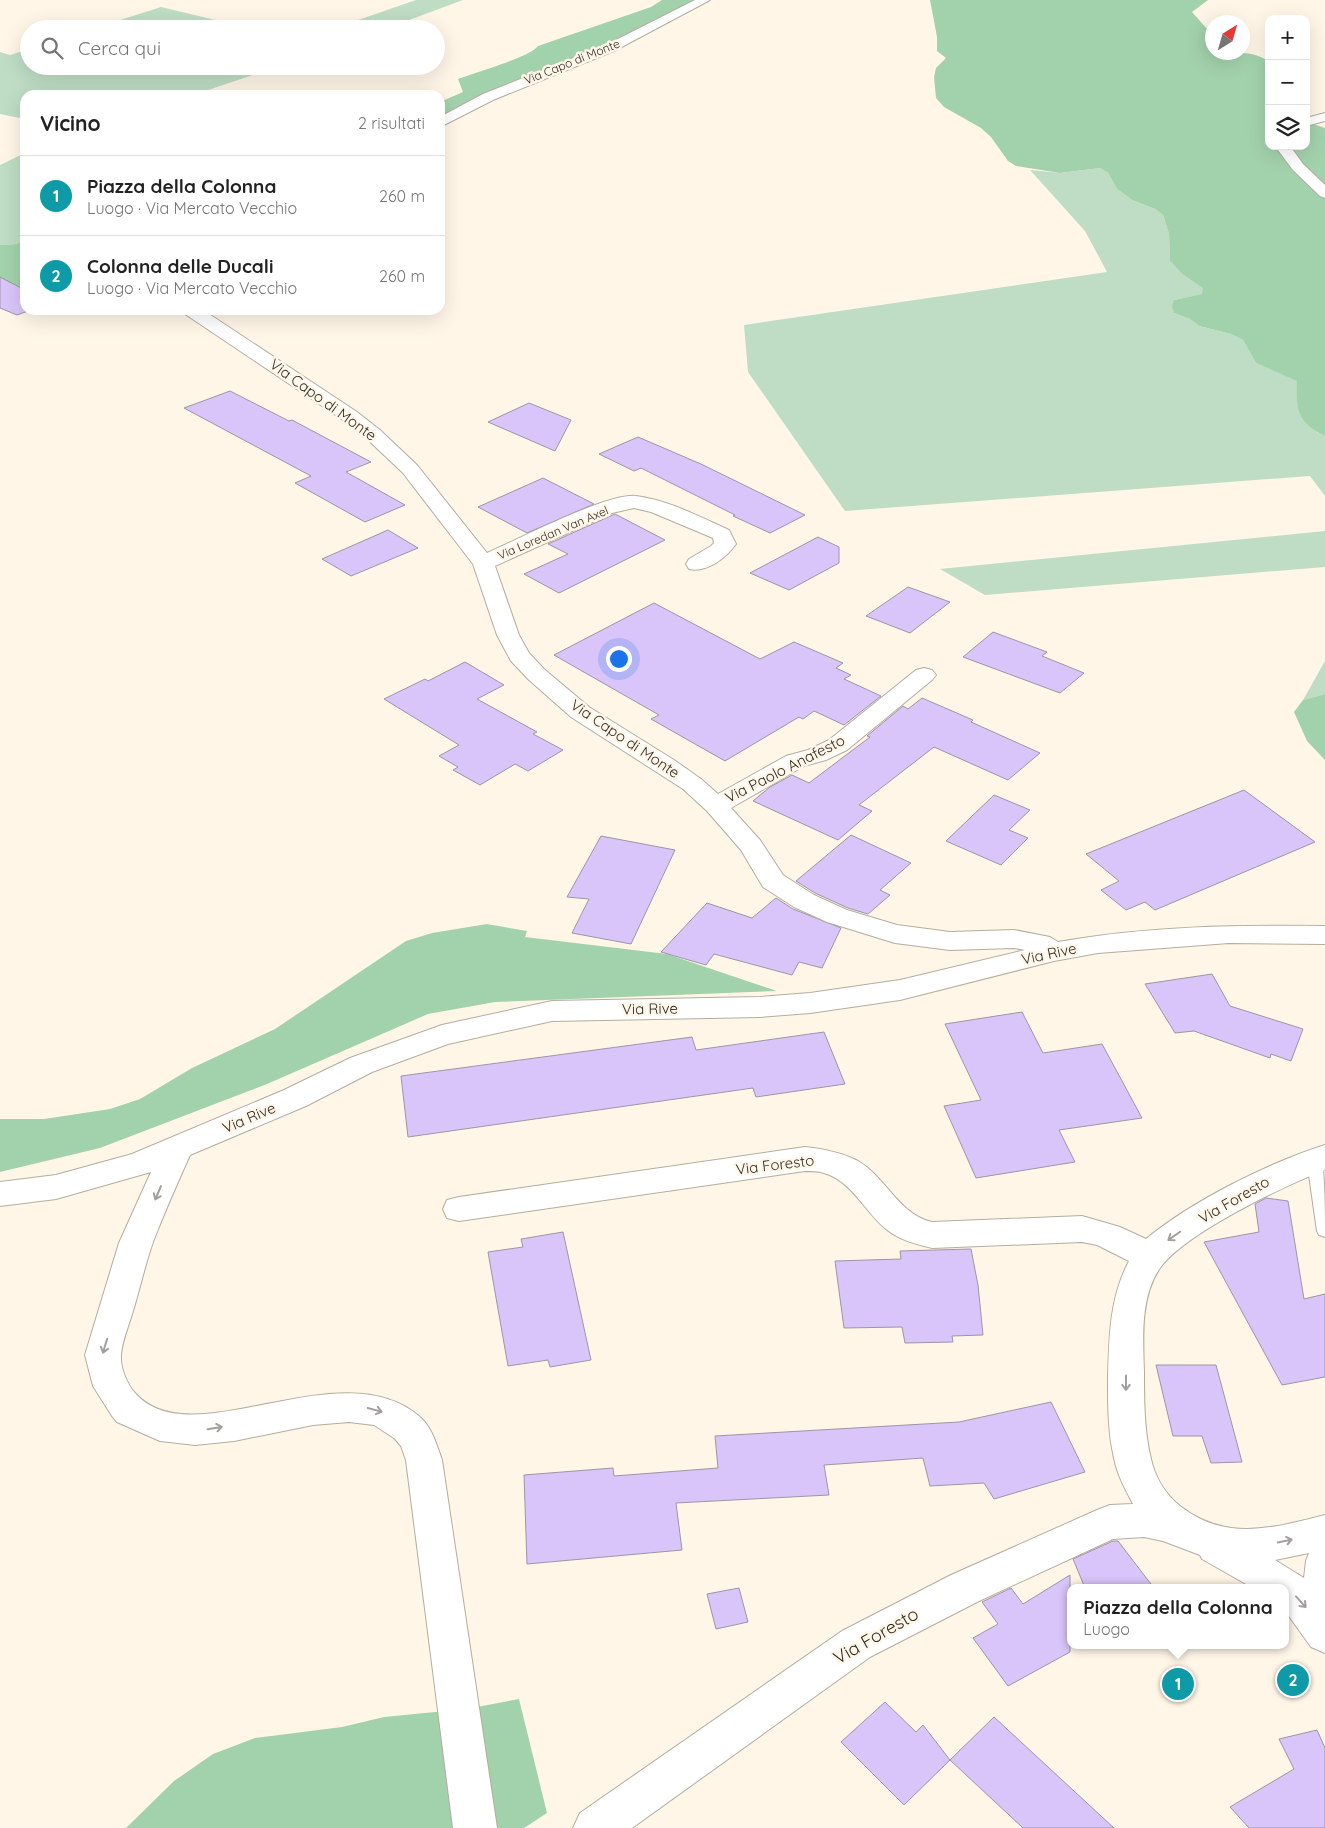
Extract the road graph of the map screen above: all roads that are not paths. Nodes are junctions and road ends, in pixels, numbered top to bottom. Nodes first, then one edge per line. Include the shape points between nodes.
1 (704, 0) edge
2 (1325, 117) edge
3 (445, 120) edge
4 (1310, 121) edge
5 (1285, 150) edge
6 (1325, 193) edge
7 (198, 315) edge
8 (483, 563) junction
9 (697, 564) dead end
10 (924, 675) dead end
11 (716, 806) junction
12 (1325, 935) edge
13 (1054, 952) junction
14 (177, 1148) junction
15 (1320, 1159) edge
16 (0, 1194) edge
17 (459, 1209) dead end
18 (1325, 1231) edge
19 (1150, 1257) junction
20 (1131, 1453) junction
21 (1110, 1522) junction
22 (1325, 1532) edge
23 (1194, 1536) junction
24 (1325, 1561) edge
25 (1281, 1584) edge
26 (1325, 1589) edge
27 (1289, 1590) edge
28 (1325, 1634) edge
29 (475, 1828) edge
30 (595, 1828) edge

1 - 3 street, Via Capo di Monte via 610,48 488,97
2 - 4 street
5 - 6 street
7 - 8 street, Via Capo di Monte via 373,434 410,469
8 - 9 street, Via Loredan Van Axel via 606,508 634,502 722,534 725,544
8 - 11 street, Via Capo di Monte via 508,635 519,656 536,674 580,712 666,765
10 - 11 street, Via Paolo Anafesto via 838,745 795,761
11 - 13 street, Via Capo di Monte via 751,846 773,881 804,901 837,916 895,934 950,941 1014,939 1040,943
12 - 13 street, Via Rive via 1183,936 1098,944
13 - 14 street, Via Rive via 858,998 760,1007 552,1011 442,1035 361,1065 295,1098
14 - 16 street, Via Rive via 104,1175 56,1187
14 -> 29 street via 136,1243 103,1355 112,1388 122,1405 135,1416 166,1428 200,1430 349,1407 381,1411 406,1426 424,1460
15 - 18 lane
15 -> 19 street, Via Foresto via 1277,1176 1202,1218
17 - 19 street, Via Foresto via 820,1159 857,1176 904,1228 912,1232 932,1235 1082,1229 1113,1238
19 -> 20 street, Via Foresto via 1135,1285 1126,1324 1126,1411
20 - 21 street via 1124,1498
20 - 23 street, Via Foresto via 1138,1480 1148,1498 1167,1519
21 - 23 street, Via Foresto via 1144,1520
21 - 30 street, Via Foresto via 965,1588 856,1644
23 -> 22 street via 1250,1546
23 -> 25 street
24 - 26 street
27 -> 28 street via 1298,1597

